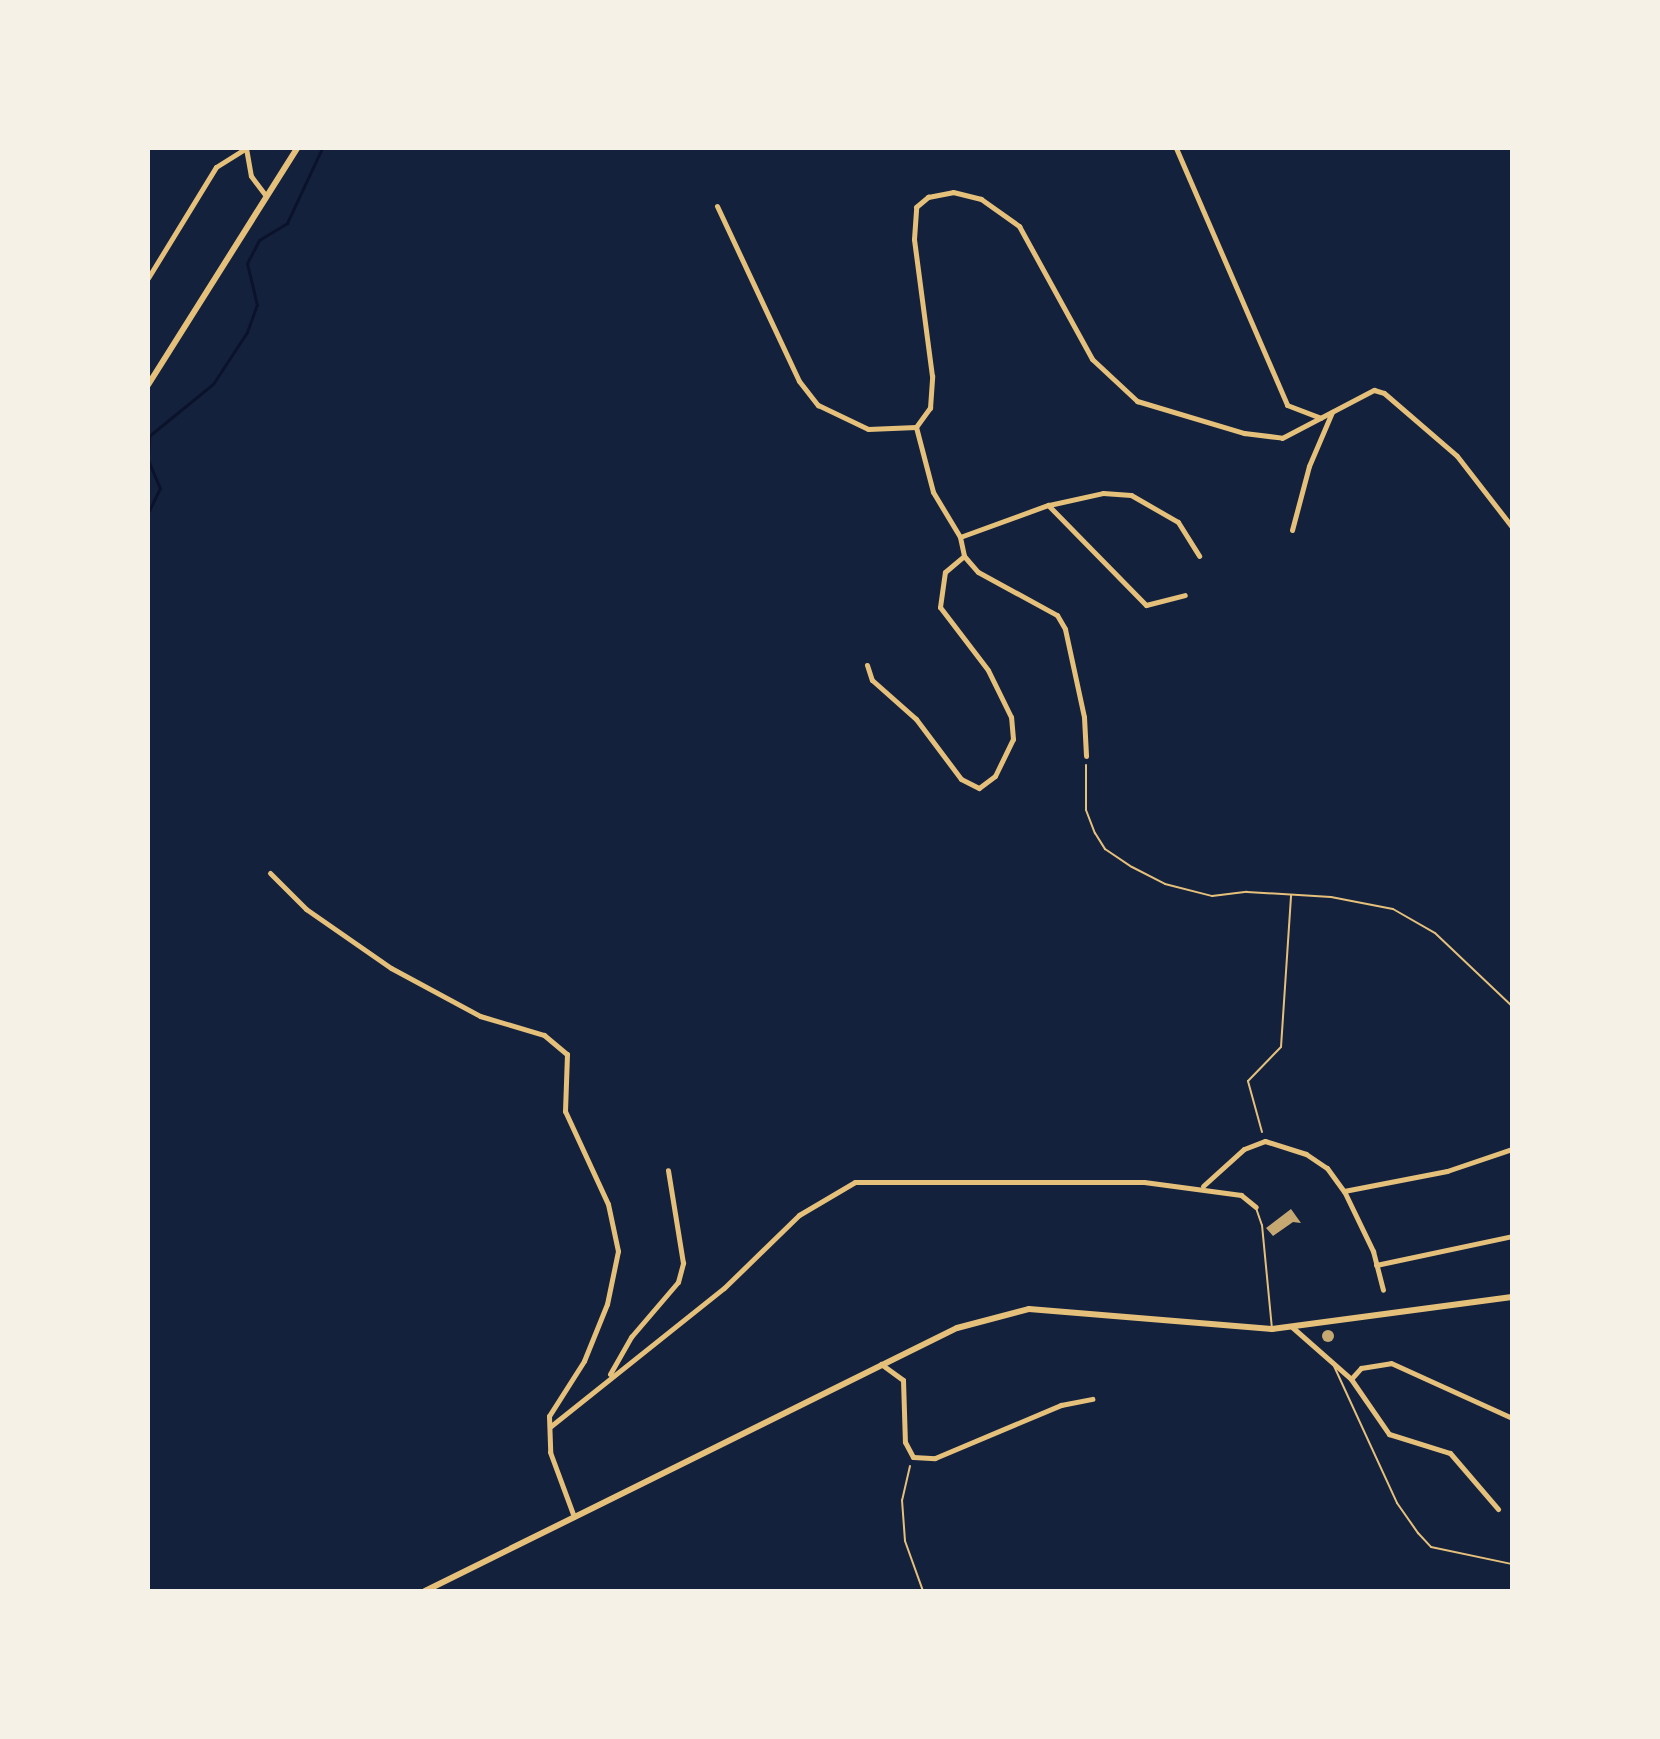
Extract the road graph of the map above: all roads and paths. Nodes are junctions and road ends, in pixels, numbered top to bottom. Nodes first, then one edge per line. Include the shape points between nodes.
1 (246, 148) edge
2 (297, 148) edge
3 (1176, 148) edge
4 (266, 196) junction
5 (717, 206) dead end
6 (148, 278) edge
7 (148, 385) edge
8 (1332, 412) junction
9 (1322, 418) junction
10 (916, 427) junction
11 (1048, 505) junction
12 (1512, 527) edge
13 (1292, 530) dead end
14 (960, 537) junction
15 (964, 556) junction
16 (1199, 556) dead end
17 (1185, 595) dead end
18 (867, 665) dead end
19 (1512, 700) edge
20 (1512, 734) edge
21 (1086, 756) joint
22 (270, 873) dead end
23 (1291, 895) junction
24 (1512, 1006) edge
25 (1265, 1141) junction
26 (1512, 1149) edge
27 (668, 1170) dead end
28 (1202, 1187) junction
29 (1344, 1191) junction
30 (1256, 1207) joint
31 (1512, 1236) edge
32 (1376, 1265) junction
33 (1383, 1290) dead end
34 (1512, 1297) edge
35 (1292, 1327) junction
36 (1272, 1329) junction
37 (1330, 1358) junction
38 (880, 1363) junction
39 (609, 1375) junction
40 (1351, 1379) junction
41 (1092, 1399) dead end
42 (1512, 1418) edge
43 (549, 1428) junction
44 (913, 1457) junction
45 (1498, 1509) dead end
46 (574, 1517) junction
47 (1512, 1564) edge
48 (425, 1591) edge
49 (923, 1591) edge

1 - 4 street via 251,176
1 - 6 street via 216,167
2 - 4 street
3 - 9 street via 1287,405
4 - 7 street
5 - 10 street via 748,265 775,335 818,405 868,429
8 - 9 street
8 - 12 street via 1374,390 1384,393 1457,456
8 - 13 street via 1309,466
9 - 10 street via 1282,438 1258,437 1137,401 1092,359 1019,226 981,199 953,192 928,197 916,207 914,239 932,376 930,408
10 - 14 street via 933,492
11 - 14 street
11 - 16 street via 1103,493 1131,495 1178,522
11 - 17 street via 1146,605
14 - 15 street
15 - 18 street via 945,572 940,607 988,670 1011,717 1013,739 995,776 979,788 961,779 916,719 872,680
15 - 21 street via 978,572 1057,615 1084,717
19 - 20 street
21 - 23 path via 1086,810 1105,849 1190,892
22 - 43 street via 306,909 391,968 480,1016 544,1035 567,1054 565,1111 608,1204 618,1251 607,1304 584,1361 549,1416
23 - 24 path via 1367,900 1411,917
23 - 25 path via 1281,1047 1248,1081
25 - 28 street via 1244,1149
25 - 29 street via 1306,1154 1327,1168
26 - 29 street via 1447,1171
27 - 39 street via 683,1263 678,1282 631,1337
28 - 30 street via 1241,1195
28 - 39 street via 1120,1180 1045,1186 994,1180 855,1182 799,1215 724,1288
29 - 32 street
30 - 36 lane
31 - 32 street
32 - 33 street
34 - 35 street
35 - 36 street
35 - 37 street
36 - 38 street via 1029,1309 957,1328
37 - 40 street
37 - 47 lane via 1397,1503 1418,1533 1431,1547
38 - 44 street via 895,1369 903,1380 905,1442
38 - 46 street
39 - 43 street
40 - 42 street via 1361,1368 1391,1363
40 - 45 street via 1389,1434 1450,1453
41 - 44 street via 1061,1405 935,1458
43 - 46 street via 550,1452
44 - 49 path via 902,1500 905,1541
46 - 48 street

